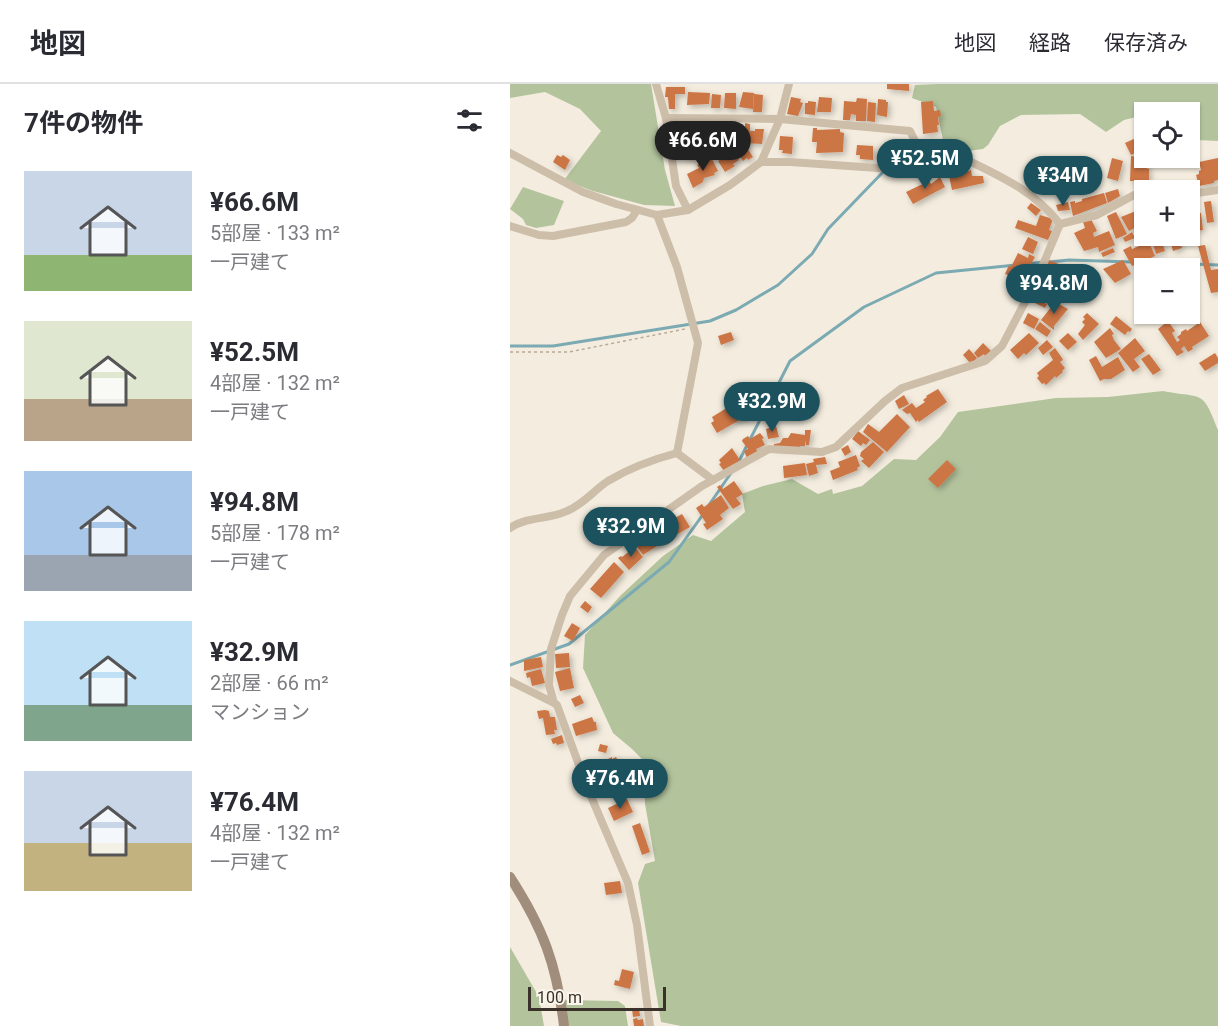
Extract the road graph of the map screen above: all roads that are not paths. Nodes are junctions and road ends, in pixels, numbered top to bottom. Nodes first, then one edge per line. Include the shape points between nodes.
1 (656, 84) edge
2 (789, 84) edge
3 (666, 118) junction
4 (780, 119) junction
5 (510, 153) edge
6 (761, 162) junction
7 (900, 170) junction
8 (1218, 190) edge
9 (1200, 193) edge
10 (1134, 195) edge
11 (637, 210) junction
12 (688, 210) junction
13 (657, 215) junction
14 (1060, 224) junction
15 (510, 226) edge
16 (677, 453) junction
17 (713, 480) junction
18 (510, 528) edge
19 (510, 681) edge
20 (554, 704) junction
21 (510, 877) edge
22 (564, 1026) edge
23 (650, 1026) edge

1 - 3 street
2 - 4 street
3 - 4 street
3 - 12 street via 676,186
4 - 6 street
4 - 7 street via 910,131 920,151
5 - 11 street via 583,192
6 - 7 street
6 - 12 street
7 - 14 street via 922,171 965,159 1028,192
8 - 9 street
10 - 14 street via 1097,215
11 - 13 street
11 - 15 street via 626,222 553,236
12 - 13 street
13 - 16 street via 678,267 698,343
14 - 17 street via 1002,346 985,361 902,388 836,447 822,452 769,449
16 - 17 street
16 - 18 street via 608,482 587,501 566,512 520,521
17 - 20 street via 604,555 570,596 551,649 549,685
19 - 20 street
20 - 23 street via 628,883
21 - 22 street via 535,917 551,956

